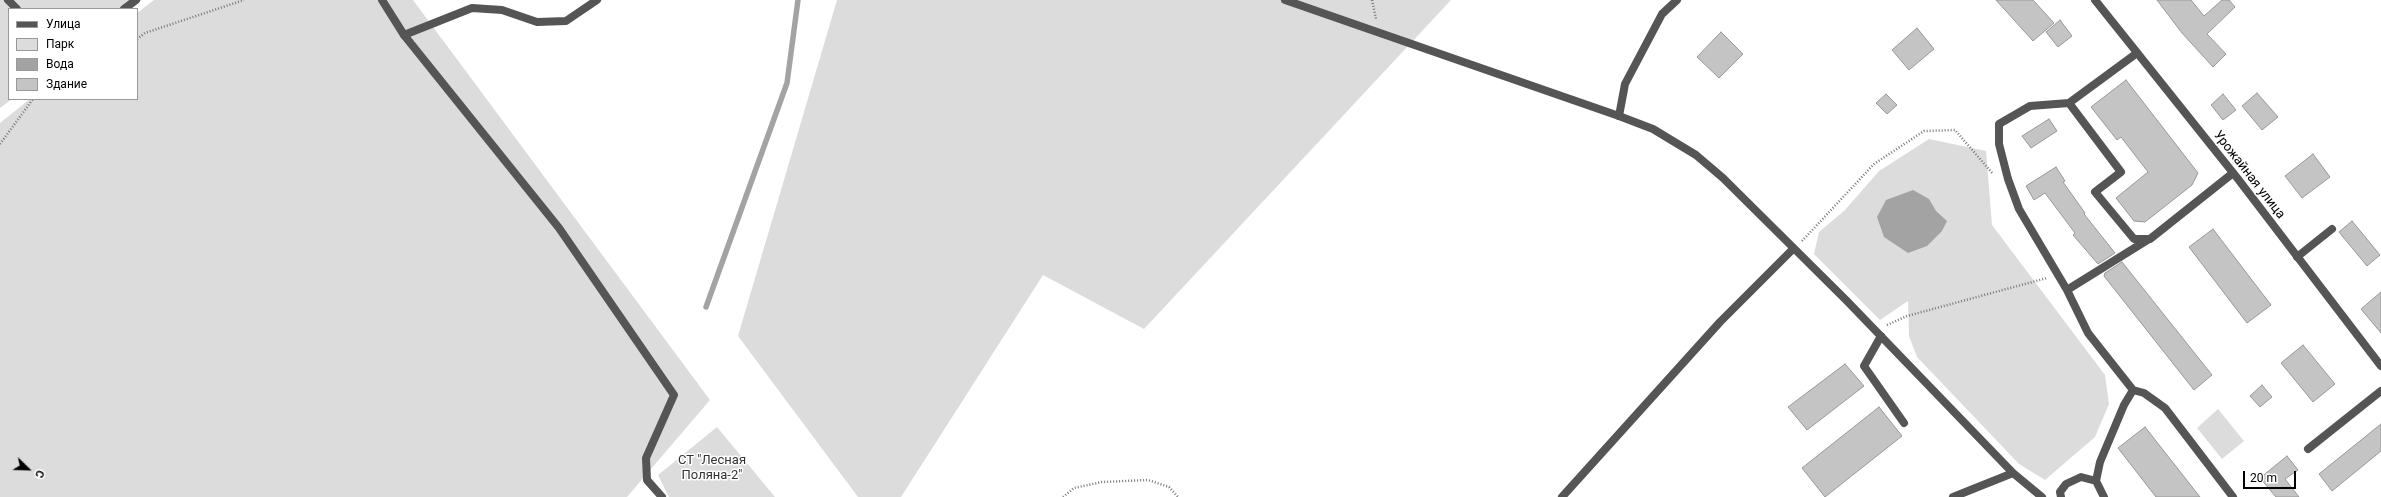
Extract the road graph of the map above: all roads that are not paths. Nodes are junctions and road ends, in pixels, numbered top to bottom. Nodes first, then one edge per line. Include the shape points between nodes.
1 (8, 0) edge
2 (136, 0) edge
3 (382, 0) edge
4 (597, 0) edge
5 (1285, 0) edge
6 (1677, 0) edge
7 (2095, 0) edge
8 (16, 8) edge
9 (125, 8) edge
10 (404, 35) junction
11 (2137, 53) junction
12 (2069, 103) junction
13 (1619, 116) junction
14 (2232, 173) junction
15 (2332, 229) dead end
16 (2150, 239) junction
17 (1793, 249) junction
18 (2297, 257) junction
19 (2067, 290) junction
20 (1878, 333) junction
21 (2381, 366) edge
22 (2133, 390) junction
23 (2381, 391) edge
24 (1904, 423) dead end
25 (2308, 449) dead end
26 (2012, 473) junction
27 (2096, 480) junction
28 (662, 497) edge
29 (1562, 497) edge
30 (1953, 497) edge
31 (2042, 497) edge
32 (2061, 497) edge
33 (2104, 497) edge
34 (2233, 497) edge

1 - 8 street
2 - 9 street
3 - 10 street
4 - 10 street via 566,21 537,22 502,10 472,8
5 - 13 street
6 - 13 street via 1662,14 1625,84
7 - 11 street, Урожайная улица
10 - 28 street via 559,228 674,395 646,458 647,480
11 - 12 street
11 - 14 street, Урожайная улица
12 - 16 street via 2121,172 2095,192 2134,239
12 - 19 street via 2030,106 1999,124 1999,144 2019,209
13 - 17 street via 1653,128 1696,155 1724,178
14 - 16 street
14 - 18 street, Урожайная улица
15 - 18 street
16 - 19 street
17 - 20 street
17 - 29 street via 1720,322
18 - 21 street, Урожайная улица
19 - 22 street via 2088,333
20 - 24 street via 1864,366
20 - 26 street
22 - 27 street via 2100,462
22 - 34 street via 2144,393 2165,408
23 - 25 street
26 - 30 street
26 - 31 street
27 - 32 street via 2081,477 2066,484 2060,492
27 - 33 street

